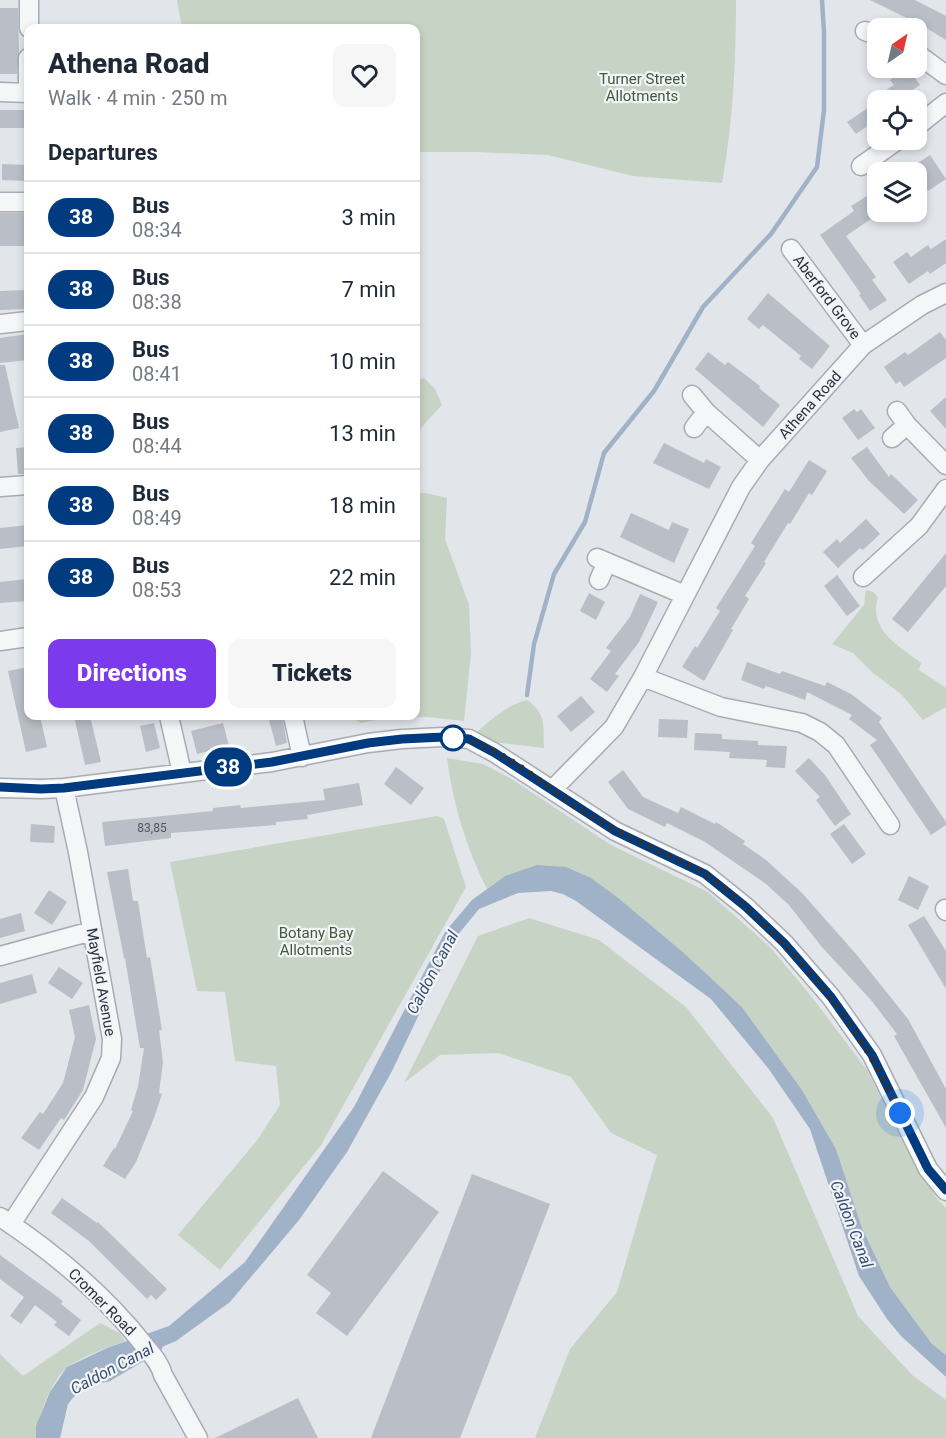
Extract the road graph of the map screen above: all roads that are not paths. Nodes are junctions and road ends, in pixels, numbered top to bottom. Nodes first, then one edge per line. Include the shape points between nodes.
1 (29, 0) edge
2 (29, 24) edge
3 (927, 61) edge
4 (946, 75) edge
5 (0, 92) edge
6 (24, 93) edge
7 (946, 103) edge
8 (927, 118) edge
9 (874, 150) edge
10 (861, 166) dead end
11 (0, 202) edge
12 (24, 202) edge
13 (791, 249) dead end
14 (946, 293) edge
15 (24, 321) edge
16 (0, 324) edge
17 (863, 345) junction
18 (692, 395) dead end
19 (706, 412) junction
20 (694, 428) dead end
21 (892, 438) dead end
22 (760, 460) junction
23 (946, 465) edge
24 (24, 485) edge
25 (0, 486) edge
26 (946, 489) edge
27 (874, 576) dead end
28 (599, 580) dead end
29 (685, 595) junction
30 (24, 638) edge
31 (0, 641) edge
32 (643, 677) junction
33 (170, 720) edge
34 (295, 724) edge
35 (302, 757) junction
36 (182, 773) junction
37 (0, 788) edge
38 (64, 788) junction
39 (553, 789) junction
40 (881, 821) dead end
41 (92, 931) junction
42 (0, 956) edge
43 (946, 1191) edge
44 (6, 1220) edge
45 (198, 1438) edge

1 - 2 street
3 - 4 street
5 - 6 street
7 - 8 street
9 - 10 street
11 - 12 street
13 - 17 street, Aberford Grove via 800,274
14 - 17 street, Athena Road
15 - 16 street
17 - 22 street, Athena Road
18 - 19 street
19 - 20 street
19 - 22 street
21 - 23 street via 902,418
22 - 29 street, Athena Road via 741,487
24 - 25 street
26 - 27 street
28 - 29 street via 602,560
29 - 32 street, Athena Road
30 - 31 street
32 - 39 street, Athena Road via 614,727
32 - 40 street via 721,707 802,723 820,732 836,745
33 - 36 street
34 - 35 street
35 - 36 street
35 - 39 street via 402,739 469,739
36 - 38 street
37 - 38 street
38 - 41 street, Mayfield Avenue
39 - 43 street via 615,831 705,874 784,943 831,997 872,1055 928,1169
41 - 42 street
41 - 44 street, Mayfield Avenue via 112,1039 111,1058 94,1097
44 - 45 street, Cromer Road via 96,1292 135,1333 161,1366

